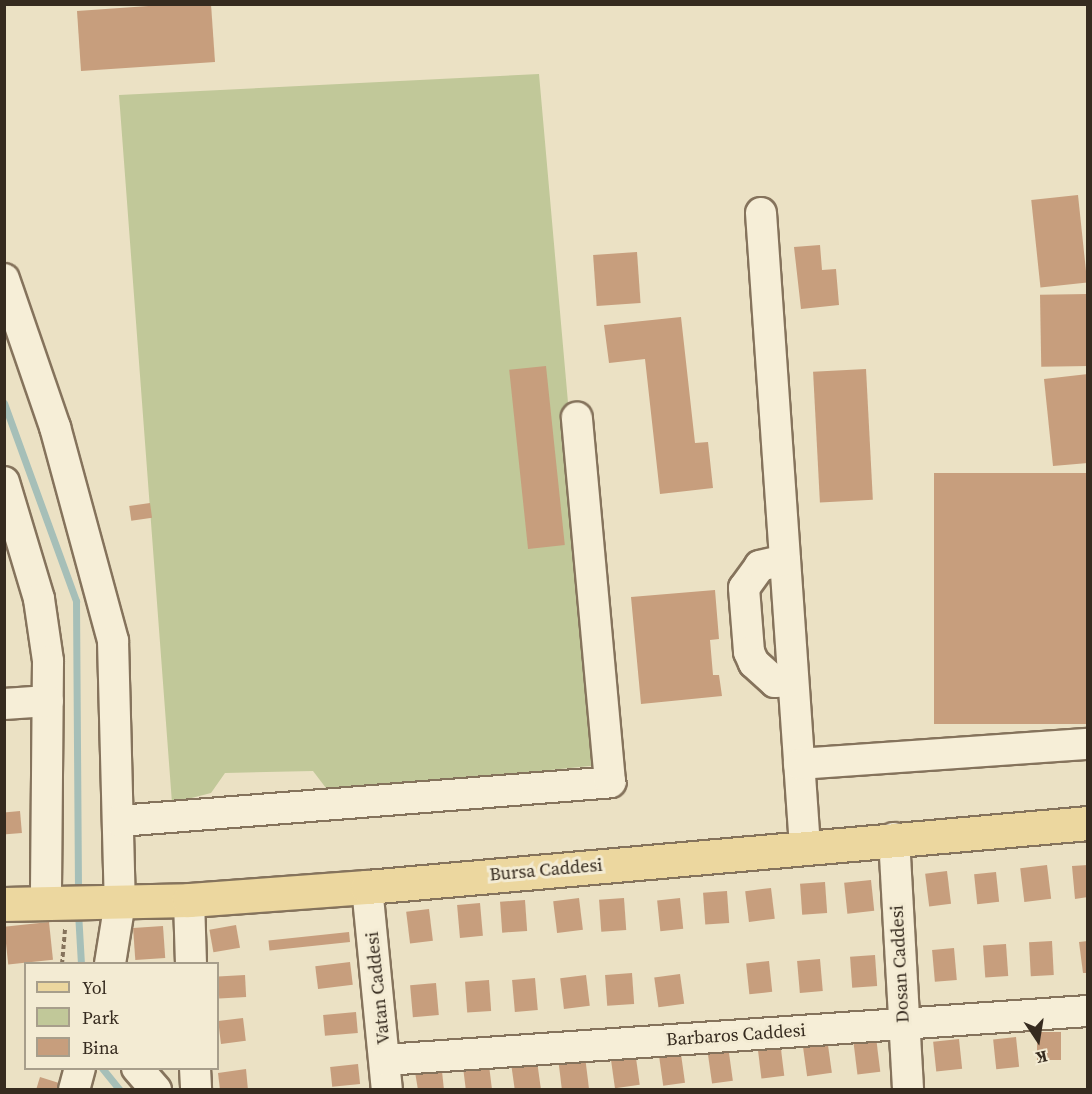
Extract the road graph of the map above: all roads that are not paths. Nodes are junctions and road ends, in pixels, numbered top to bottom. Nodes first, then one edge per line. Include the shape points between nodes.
1 (761, 213) dead end
2 (4, 279) edge
3 (577, 417) dead end
4 (4, 482) edge
5 (785, 560) junction
6 (793, 681) junction
7 (48, 701) junction
8 (4, 704) edge
9 (1088, 744) edge
10 (799, 764) junction
11 (119, 821) junction
12 (1088, 823) edge
13 (894, 838) junction
14 (805, 846) junction
15 (367, 887) junction
16 (189, 900) junction
17 (108, 902) junction
18 (4, 904) edge
19 (56, 908) junction
20 (110, 962) edge
21 (191, 962) edge
22 (1088, 1011) edge
23 (903, 1023) junction
24 (385, 1060) junction
25 (79, 1070) edge
26 (139, 1070) edge
27 (195, 1070) edge
28 (74, 1089) edge
29 (156, 1089) edge
30 (196, 1089) edge
31 (387, 1089) edge
32 (908, 1089) edge

1 - 5 street
2 - 11 street via 55,427 113,640
3 - 11 street via 610,782
4 - 7 street via 39,599 48,661
5 - 6 street
5 - 6 street via 760,566 744,588 749,652 754,663 776,682
6 - 10 street
7 - 8 street
7 - 19 street
9 - 10 street
10 - 14 street
11 - 17 street
12 - 13 main road, Bursa Caddesi
13 - 14 main road, Bursa Caddesi
13 - 23 street, Dosan Caddesi
14 - 15 main road, Bursa Caddesi
15 - 16 main road, Bursa Caddesi
15 - 24 street, Vatan Caddesi
16 - 17 main road, Bursa Caddesi
16 - 21 street
17 - 19 main road, Bursa Caddesi
17 - 20 street
18 - 19 main road, Bursa Caddesi
22 - 23 street, Barbaros Caddesi
23 - 24 street, Barbaros Caddesi
23 - 32 street, Dosan Caddesi
24 - 31 street, Vatan Caddesi
25 - 28 street
26 - 29 street
27 - 30 street

